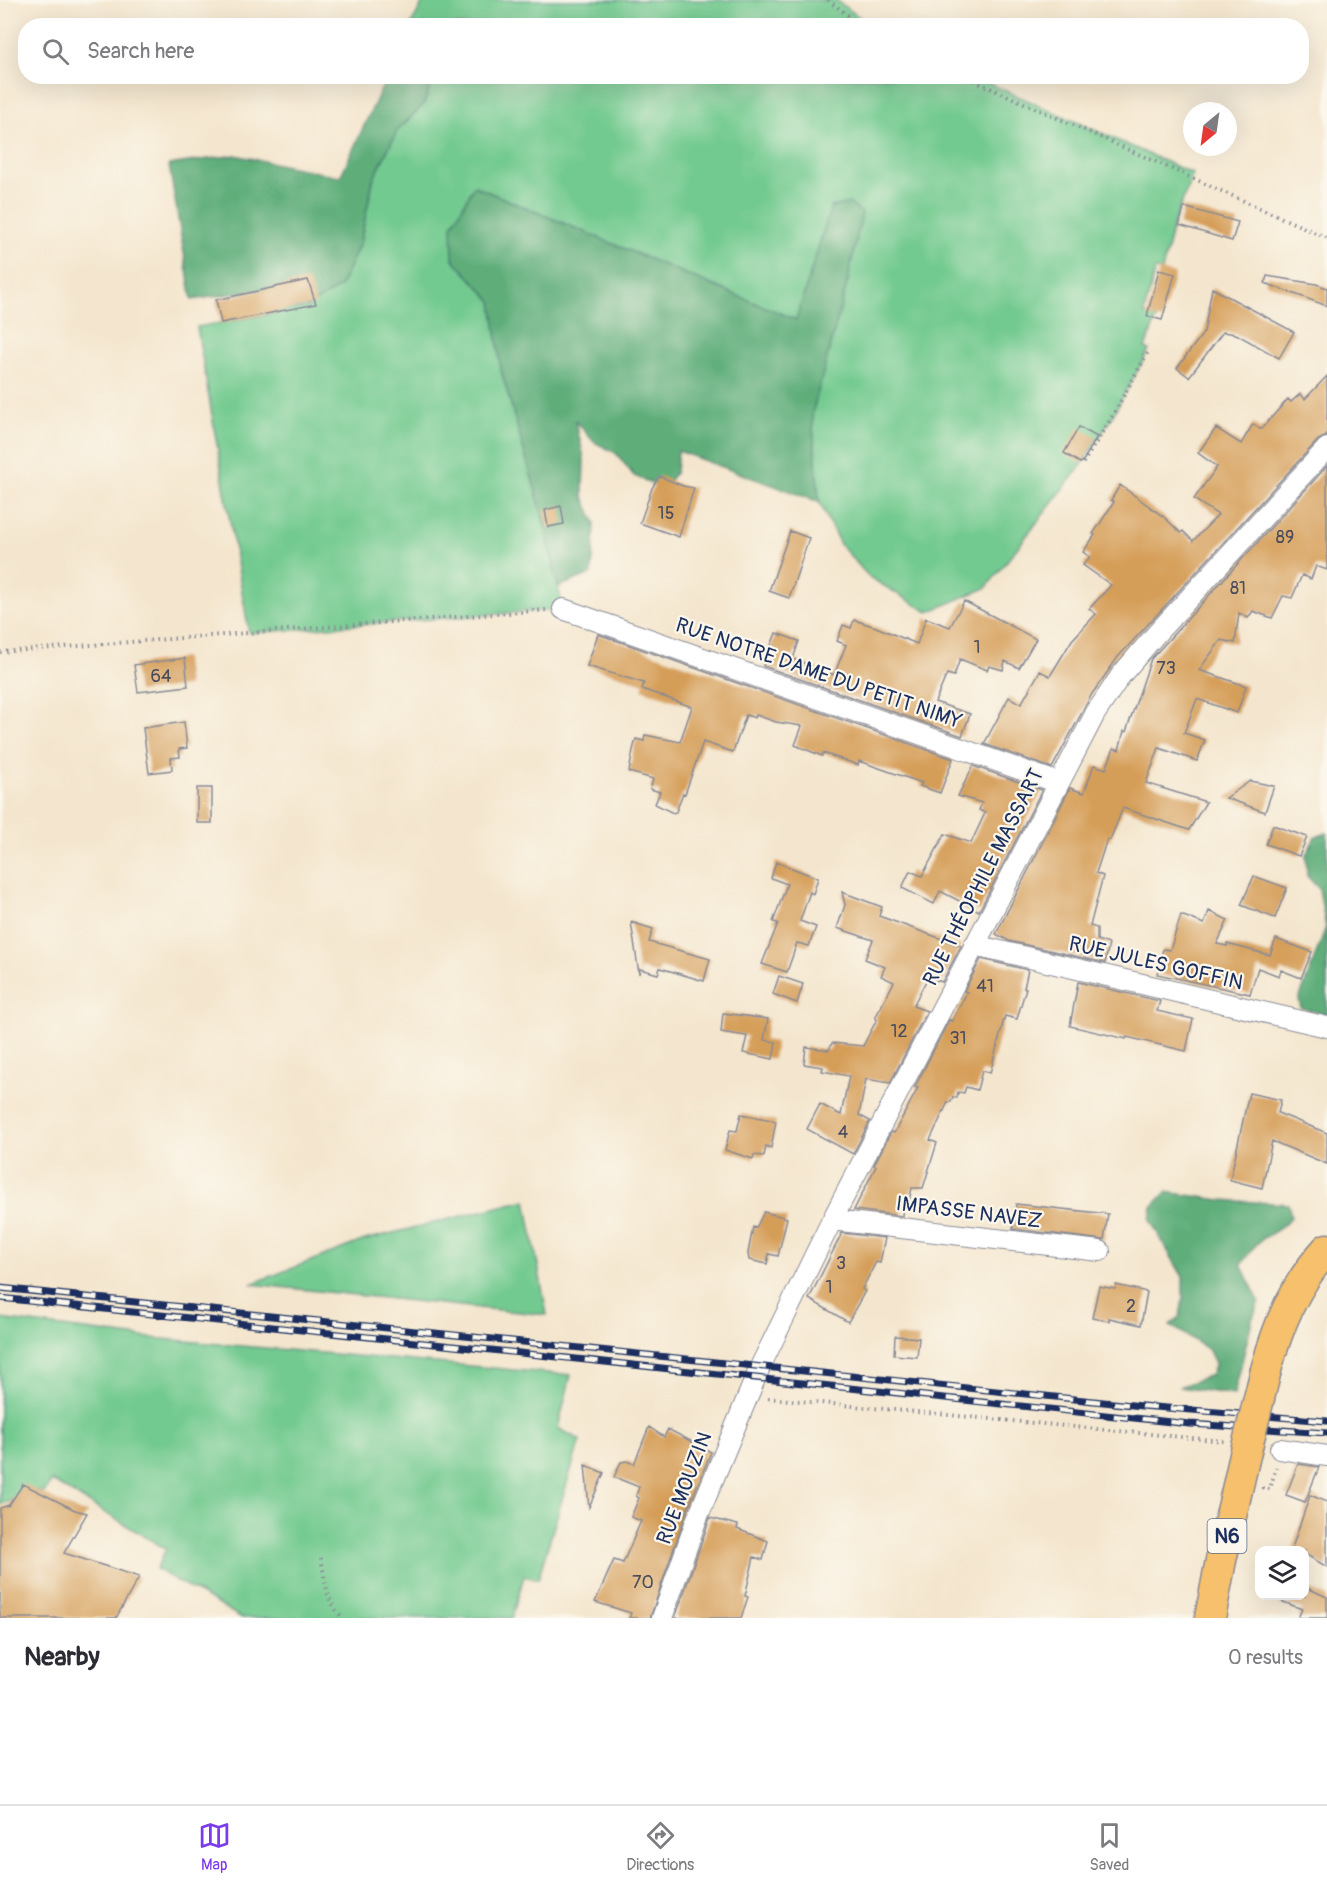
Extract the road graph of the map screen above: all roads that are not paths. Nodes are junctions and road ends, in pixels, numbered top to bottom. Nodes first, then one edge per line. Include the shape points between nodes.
1 (1327, 448) edge
2 (563, 609) road end
3 (1059, 783) junction
4 (974, 945) junction
5 (1327, 1027) edge
6 (832, 1220) junction
7 (1327, 1249) edge
8 (1100, 1251) dead end
9 (755, 1377) joint
10 (1280, 1449) road end
11 (1327, 1456) edge
12 (662, 1618) edge
13 (1210, 1618) edge

1 - 3 street, RUE THÉOPHILE MASSART via 1121,675 1095,714
2 - 3 street, RUE NOTRE DAME DU PETIT NIMY
3 - 4 street, RUE THÉOPHILE MASSART
4 - 5 street, RUE JULES GOFFIN
4 - 6 street, RUE THÉOPHILE MASSART
6 - 8 street, IMPASSE NAVEZ
6 - 9 street, RUE THÉOPHILE MASSART
7 - 13 main road, N6, bridge via 1303,1278 1276,1334
9 - 12 street, RUE MOUZIN via 696,1521
10 - 11 street

